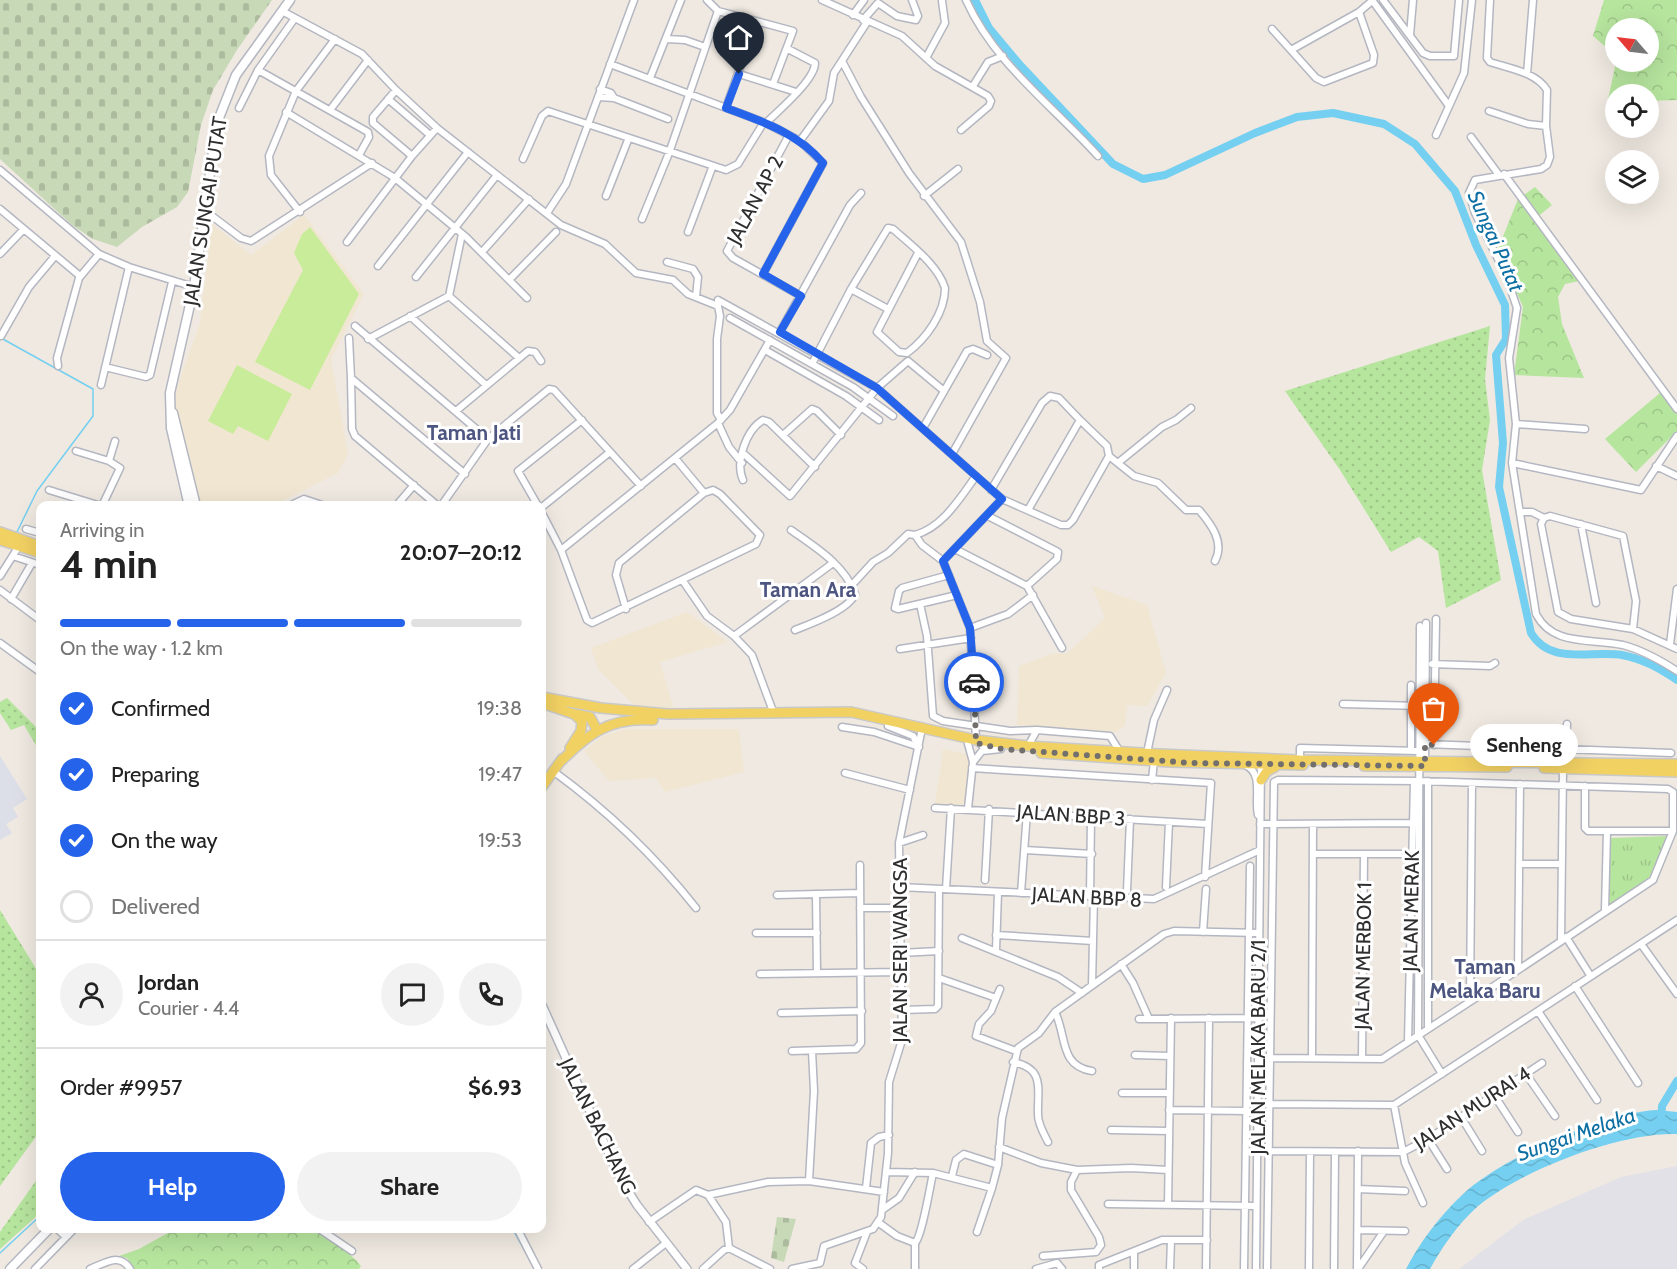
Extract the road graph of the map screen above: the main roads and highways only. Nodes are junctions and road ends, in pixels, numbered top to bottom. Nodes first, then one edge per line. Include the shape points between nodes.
1 (290, 0) edge
2 (170, 404) junction
3 (188, 501) edge
4 (196, 501) edge
5 (0, 532) edge
6 (0, 540) edge
7 (36, 545) edge
8 (36, 552) edge
9 (546, 698) edge
10 (546, 704) edge
11 (574, 714) junction
12 (597, 730) junction
13 (922, 731) junction
14 (976, 744) junction
15 (1261, 762) junction
16 (1677, 764) edge
17 (1280, 765) junction
18 (1419, 765) junction
19 (1564, 765) junction
20 (556, 767) junction
21 (1677, 772) edge
22 (1261, 780) road end
23 (546, 782) edge
24 (45, 1233) edge
25 (10, 1269) edge

1 - 2 main road, JALAN SUNGAI PUTAT via 247,58 227,92 217,123 194,287 171,383
2 - 3 main road, JALAN SUNGAI PUTAT via 171,428
2 - 4 main road, JALAN SUNGAI PUTAT
5 - 7 main road
6 - 8 main road
9 - 13 main road via 635,713 850,712
10 - 11 main road
11 - 12 main road via 590,717
11 - 20 main road via 583,727
12 - 13 main road via 627,720 836,716
12 - 20 main road
13 - 14 main road
14 - 15 main road
14 - 15 main road via 1154,761 1245,765
15 - 17 main road
15 - 18 main road via 1300,759
16 - 19 main road
17 - 18 main road
17 - 22 main road via 1271,768
18 - 19 main road
19 - 21 main road
20 - 23 main road
24 - 25 main road

